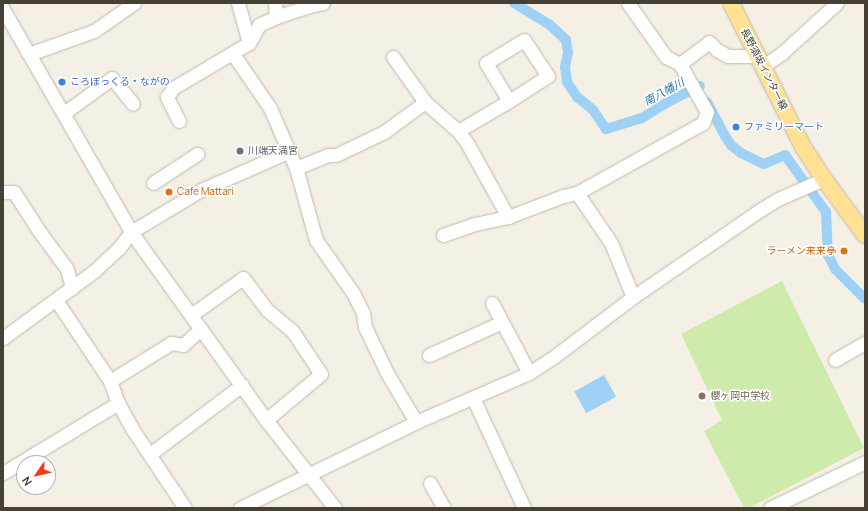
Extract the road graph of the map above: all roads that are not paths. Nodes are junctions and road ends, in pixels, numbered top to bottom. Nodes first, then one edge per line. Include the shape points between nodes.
1 (134, 3) edge
2 (238, 3) edge
3 (274, 3) edge
4 (324, 3) edge
5 (628, 3) edge
6 (731, 3) edge
7 (837, 3) edge
8 (3, 11) edge
9 (276, 17) junction
10 (249, 43) junction
11 (29, 54) junction
12 (233, 54) junction
13 (393, 57) dead end
14 (760, 61) junction
15 (680, 64) junction
16 (509, 101) junction
17 (425, 102) junction
18 (133, 104) dead end
19 (64, 113) junction
20 (179, 120) dead end
21 (458, 131) junction
22 (290, 151) junction
23 (197, 154) dead end
24 (296, 168) junction
25 (153, 183) dead end
26 (813, 183) junction
27 (3, 192) edge
28 (577, 193) junction
29 (508, 217) junction
30 (131, 232) junction
31 (443, 235) dead end
32 (865, 235) edge
33 (72, 288) junction
34 (632, 297) junction
35 (56, 300) junction
36 (492, 303) dead end
37 (191, 315) junction
38 (502, 322) junction
39 (201, 329) junction
40 (3, 338) edge
41 (865, 343) edge
42 (429, 356) dead end
43 (835, 360) dead end
44 (529, 373) junction
45 (110, 381) junction
46 (242, 385) junction
47 (473, 398) junction
48 (118, 403) junction
49 (266, 420) junction
50 (416, 422) junction
51 (150, 454) junction
52 (865, 462) edge
53 (3, 473) edge
54 (309, 474) junction
55 (430, 483) dead end
56 (184, 508) edge
57 (240, 508) edge
58 (335, 508) edge
59 (444, 508) edge
60 (524, 508) edge
61 (770, 508) edge

1 - 11 street via 94,31
2 - 10 street
3 - 9 street
4 - 9 street
5 - 15 street via 666,57
6 - 14 main road, 長野須坂インター線
7 - 14 street via 782,53
8 - 11 street
9 - 10 street via 259,25
10 - 12 street
11 - 19 street
12 - 20 street via 173,88 167,98
12 - 22 street via 270,108
13 - 17 street
14 - 15 street via 728,56 709,42
14 - 26 main road, 長野須坂インター線 via 803,147
15 - 28 street via 707,112 703,123
16 - 16 street via 548,76 524,40 486,63
16 - 21 street
17 - 21 street
17 - 24 street via 384,132 336,155 328,155
18 - 19 street via 112,78
19 - 30 street
21 - 29 street via 468,143
22 - 24 street
22 - 30 street via 201,190
23 - 25 street
24 - 50 street via 316,240 353,293 387,373
26 - 32 main road, 長野須坂インター線
26 - 34 street via 757,212
27 - 33 street via 14,192 38,231 67,269
28 - 29 street
28 - 34 street via 611,243
29 - 31 street via 475,224
30 - 33 street via 119,248
30 - 37 street
33 - 35 street
34 - 44 street
35 - 40 street
35 - 45 street
36 - 38 street
37 - 39 street
37 - 49 street via 244,278 266,309 293,332 321,374
38 - 42 street
38 - 44 street
39 - 45 street via 183,345 171,343
39 - 46 street
41 - 43 street
44 - 47 street
45 - 48 street
46 - 49 street
46 - 51 street
47 - 50 street
47 - 60 street
48 - 51 street
48 - 53 street
49 - 54 street
50 - 54 street
51 - 56 street
52 - 61 street
54 - 57 street
54 - 58 street
55 - 59 street

